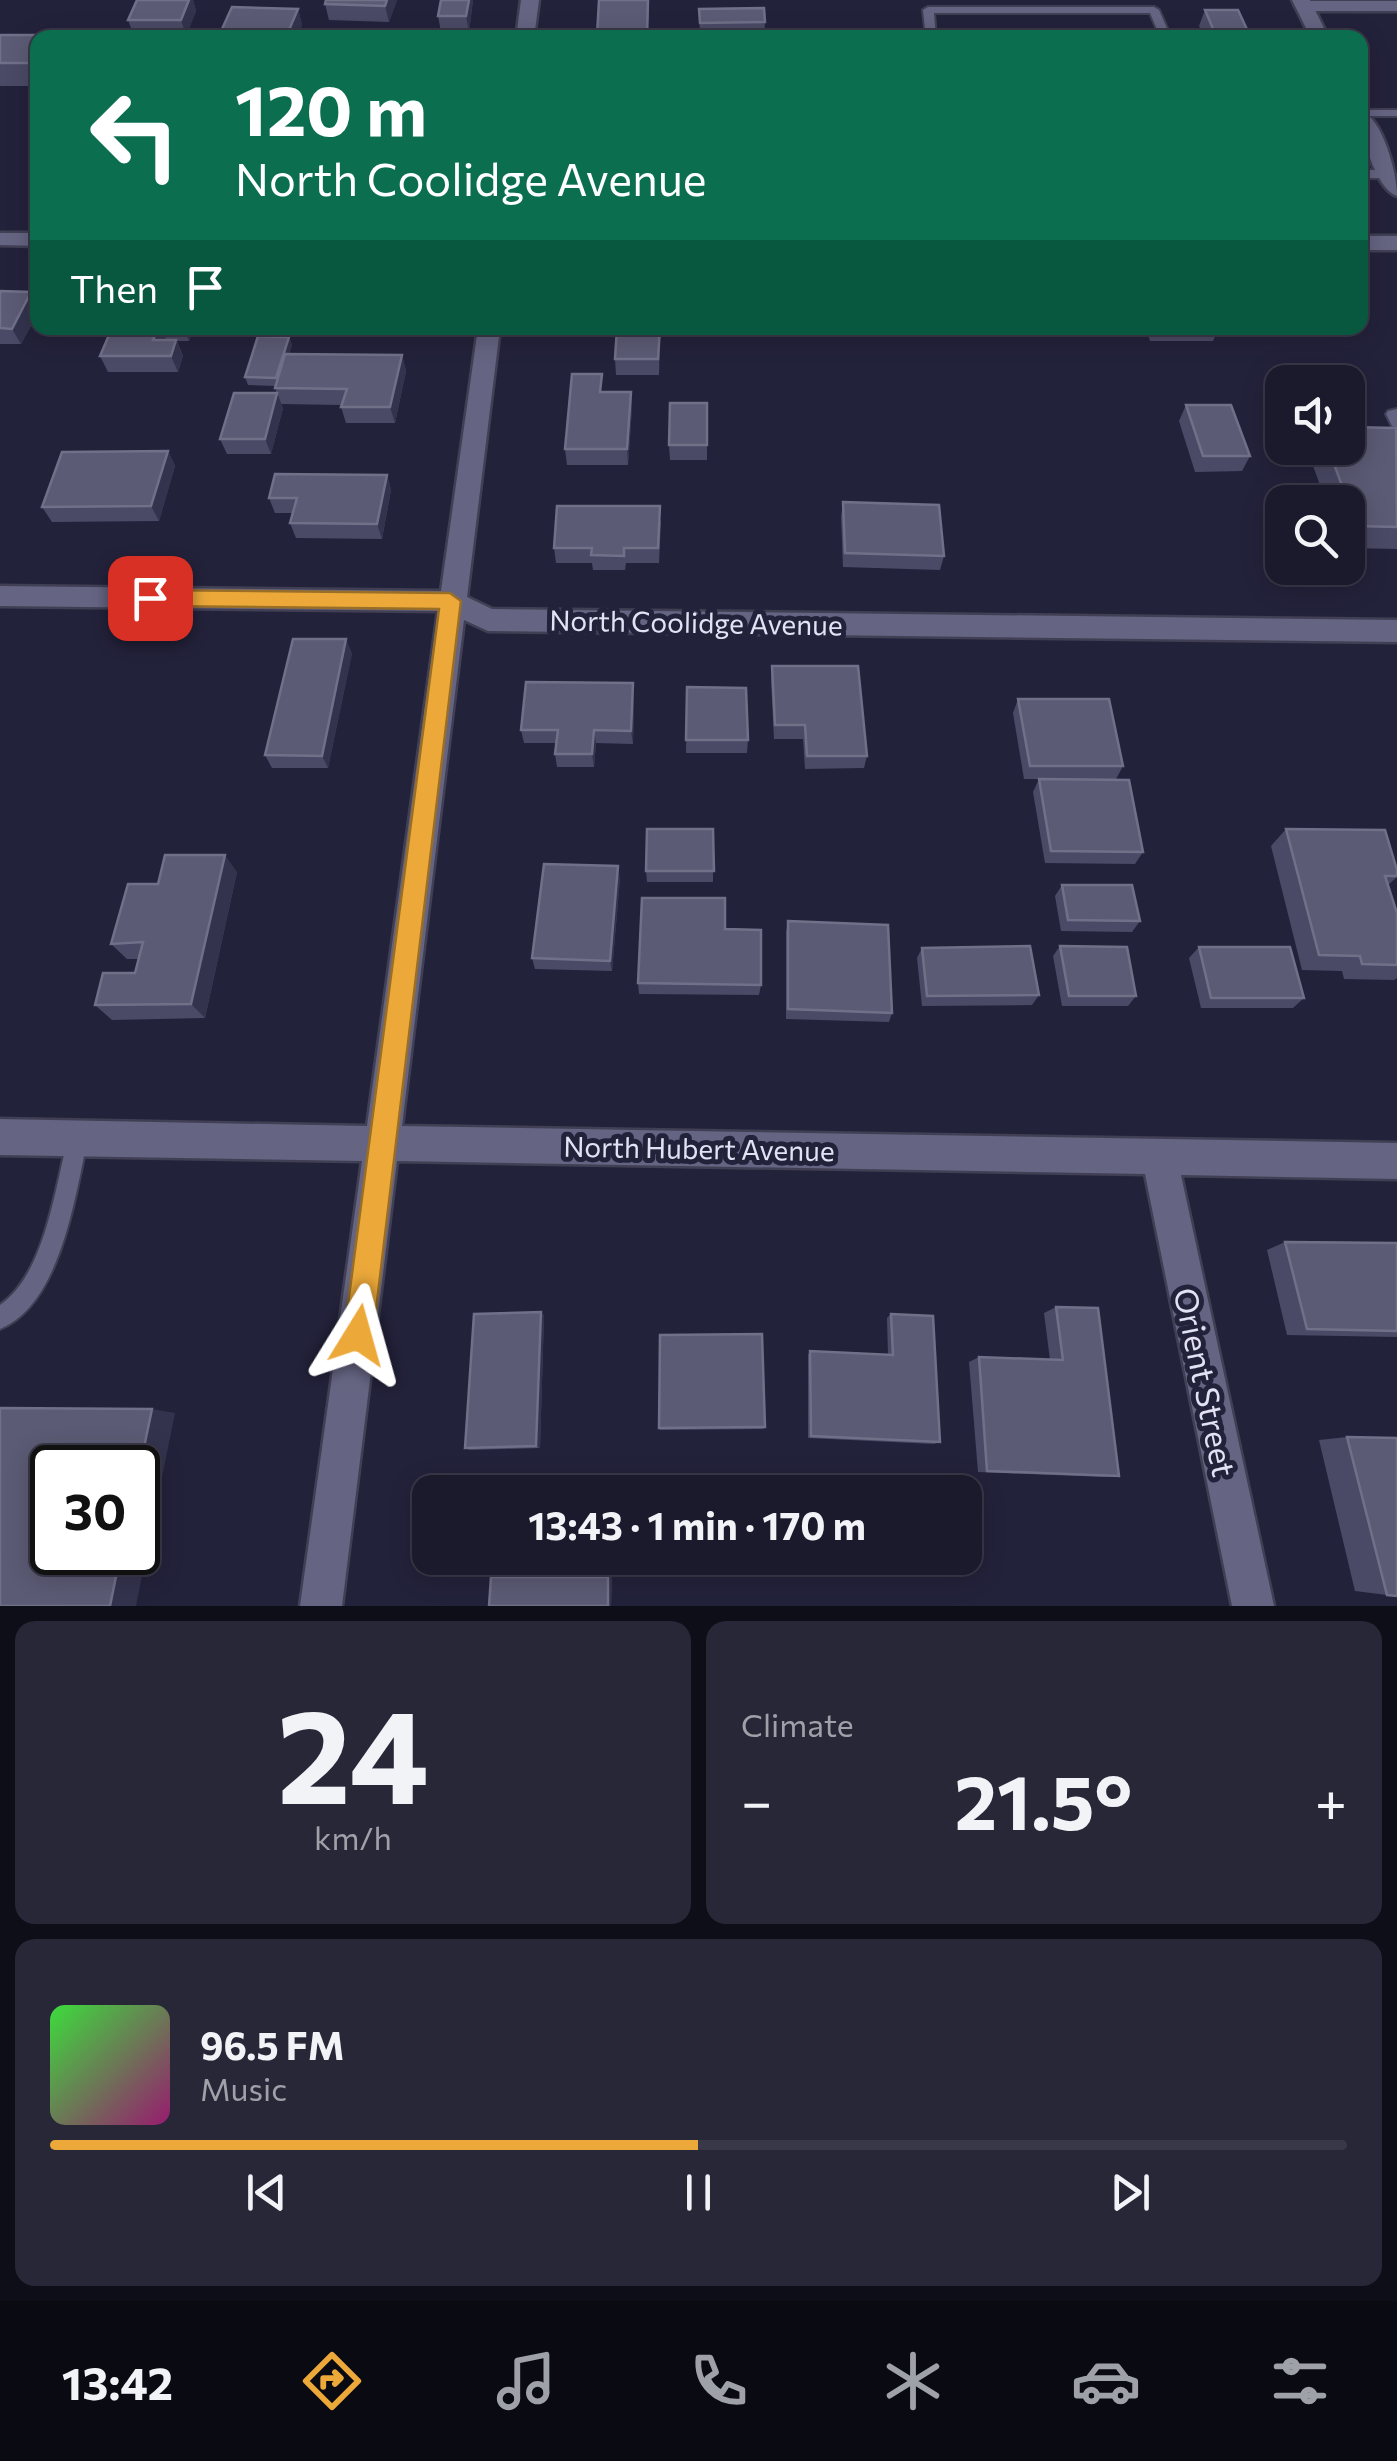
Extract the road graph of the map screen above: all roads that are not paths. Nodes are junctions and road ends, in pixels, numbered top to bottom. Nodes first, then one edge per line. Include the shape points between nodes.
1 (530, 0) edge
2 (1302, 3) edge
3 (1044, 5) edge
4 (1397, 6) edge
5 (526, 30) edge
6 (930, 30) edge
7 (1050, 30) edge
8 (1163, 30) edge
9 (1316, 30) edge
10 (1397, 113) edge
11 (1368, 115) edge
12 (1368, 131) edge
13 (1368, 176) edge
14 (1393, 182) edge
15 (0, 240) edge
16 (30, 240) edge
17 (1368, 243) edge
18 (1397, 243) edge
19 (488, 335) edge
20 (1397, 414) edge
21 (1397, 422) edge
22 (0, 596) edge
23 (450, 601) junction
24 (1397, 631) edge
25 (0, 1137) edge
26 (78, 1138) junction
27 (385, 1142) junction
28 (1159, 1158) junction
29 (1397, 1161) edge
30 (0, 1318) edge
31 (321, 1606) edge
32 (1253, 1606) edge

1 - 5 street
2 - 4 street
2 - 9 street
3 - 6 lane via 928,10
3 - 7 lane
3 - 8 lane via 1154,10
10 - 11 lane
12 - 14 street
13 - 14 lane
15 - 16 street
17 - 18 street
19 - 23 street
20 - 21 lane
22 - 23 street, North Coolidge Avenue
23 - 24 street, North Coolidge Avenue via 488,620
23 - 27 street
25 - 26 street, North Hubert Avenue
26 - 27 street, North Hubert Avenue
26 - 30 lane via 28,1299
27 - 28 street, North Hubert Avenue
27 - 31 street
28 - 29 street, North Hubert Avenue
28 - 32 street, Orient Street

